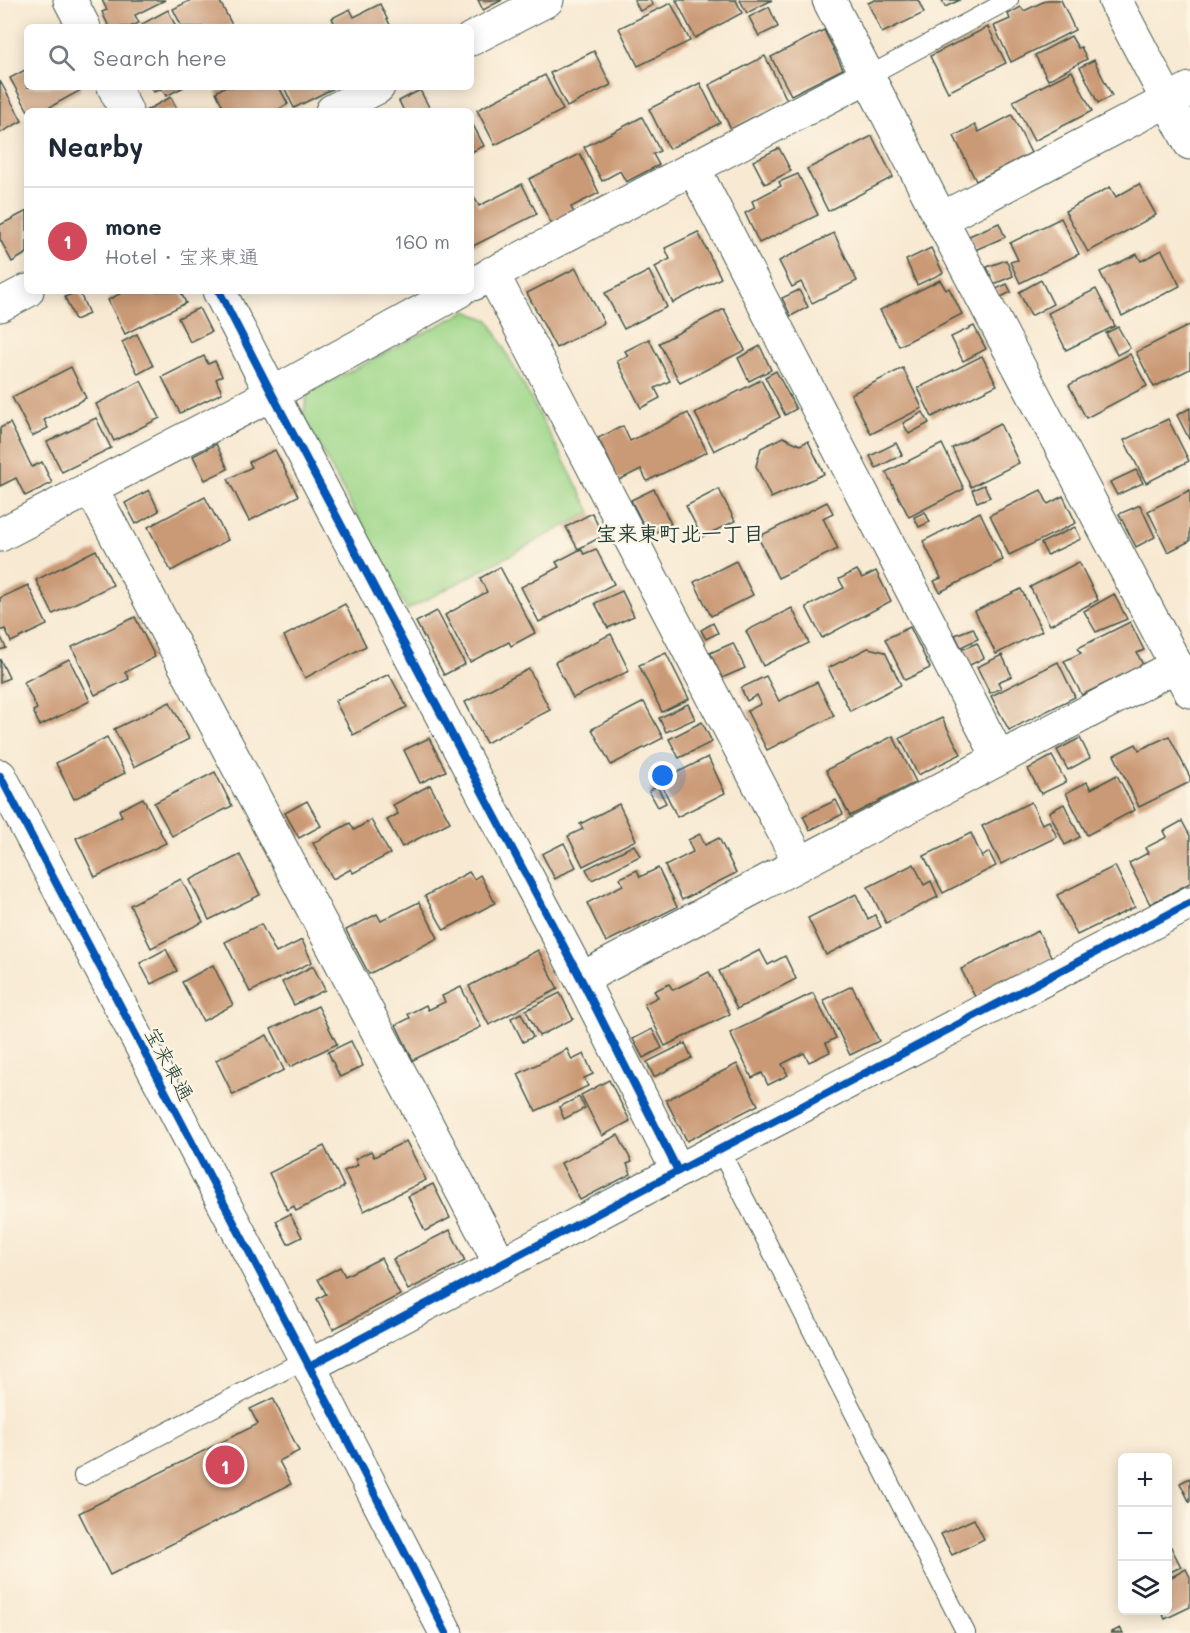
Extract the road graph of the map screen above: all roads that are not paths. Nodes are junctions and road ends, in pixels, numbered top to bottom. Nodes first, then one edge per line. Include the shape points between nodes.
1 (70, 0) edge
2 (547, 0) edge
3 (829, 0) edge
4 (1009, 0) edge
5 (1115, 0) edge
6 (82, 24) edge
7 (474, 37) edge
8 (868, 76) junction
9 (116, 90) edge
10 (372, 90) edge
11 (1179, 95) edge
12 (124, 108) edge
13 (338, 108) edge
14 (1190, 143) edge
15 (693, 167) junction
16 (941, 219) junction
17 (482, 279) edge
18 (24, 293) edge
19 (221, 294) edge
20 (454, 294) edge
21 (0, 305) edge
22 (272, 393) junction
23 (91, 488) junction
24 (0, 535) edge
25 (1183, 678) edge
26 (999, 758) junction
27 (0, 776) edge
28 (800, 863) junction
29 (1190, 903) edge
30 (581, 979) junction
31 (720, 1150) junction
32 (678, 1171) junction
33 (501, 1265) junction
34 (308, 1363) junction
35 (82, 1476) dead end
36 (446, 1633) edge
37 (966, 1633) edge

1 - 6 street
2 - 7 street
3 - 8 street
4 - 8 lane
5 - 11 street
8 - 15 street
8 - 16 street
9 - 12 street
10 - 13 street
11 - 14 street
11 - 16 street
15 - 17 street
15 - 26 street
16 - 25 street
17 - 28 street
18 - 21 street
19 - 22 street
20 - 22 street
22 - 23 street
22 - 30 street
23 - 24 street
23 - 33 street
25 - 26 street
26 - 28 street
27 - 34 street, 宝来東通
28 - 30 street
29 - 31 street
30 - 32 street
31 - 32 street
31 - 37 lane
32 - 33 street
33 - 34 street
34 - 35 lane
34 - 36 street, 宝来東通

